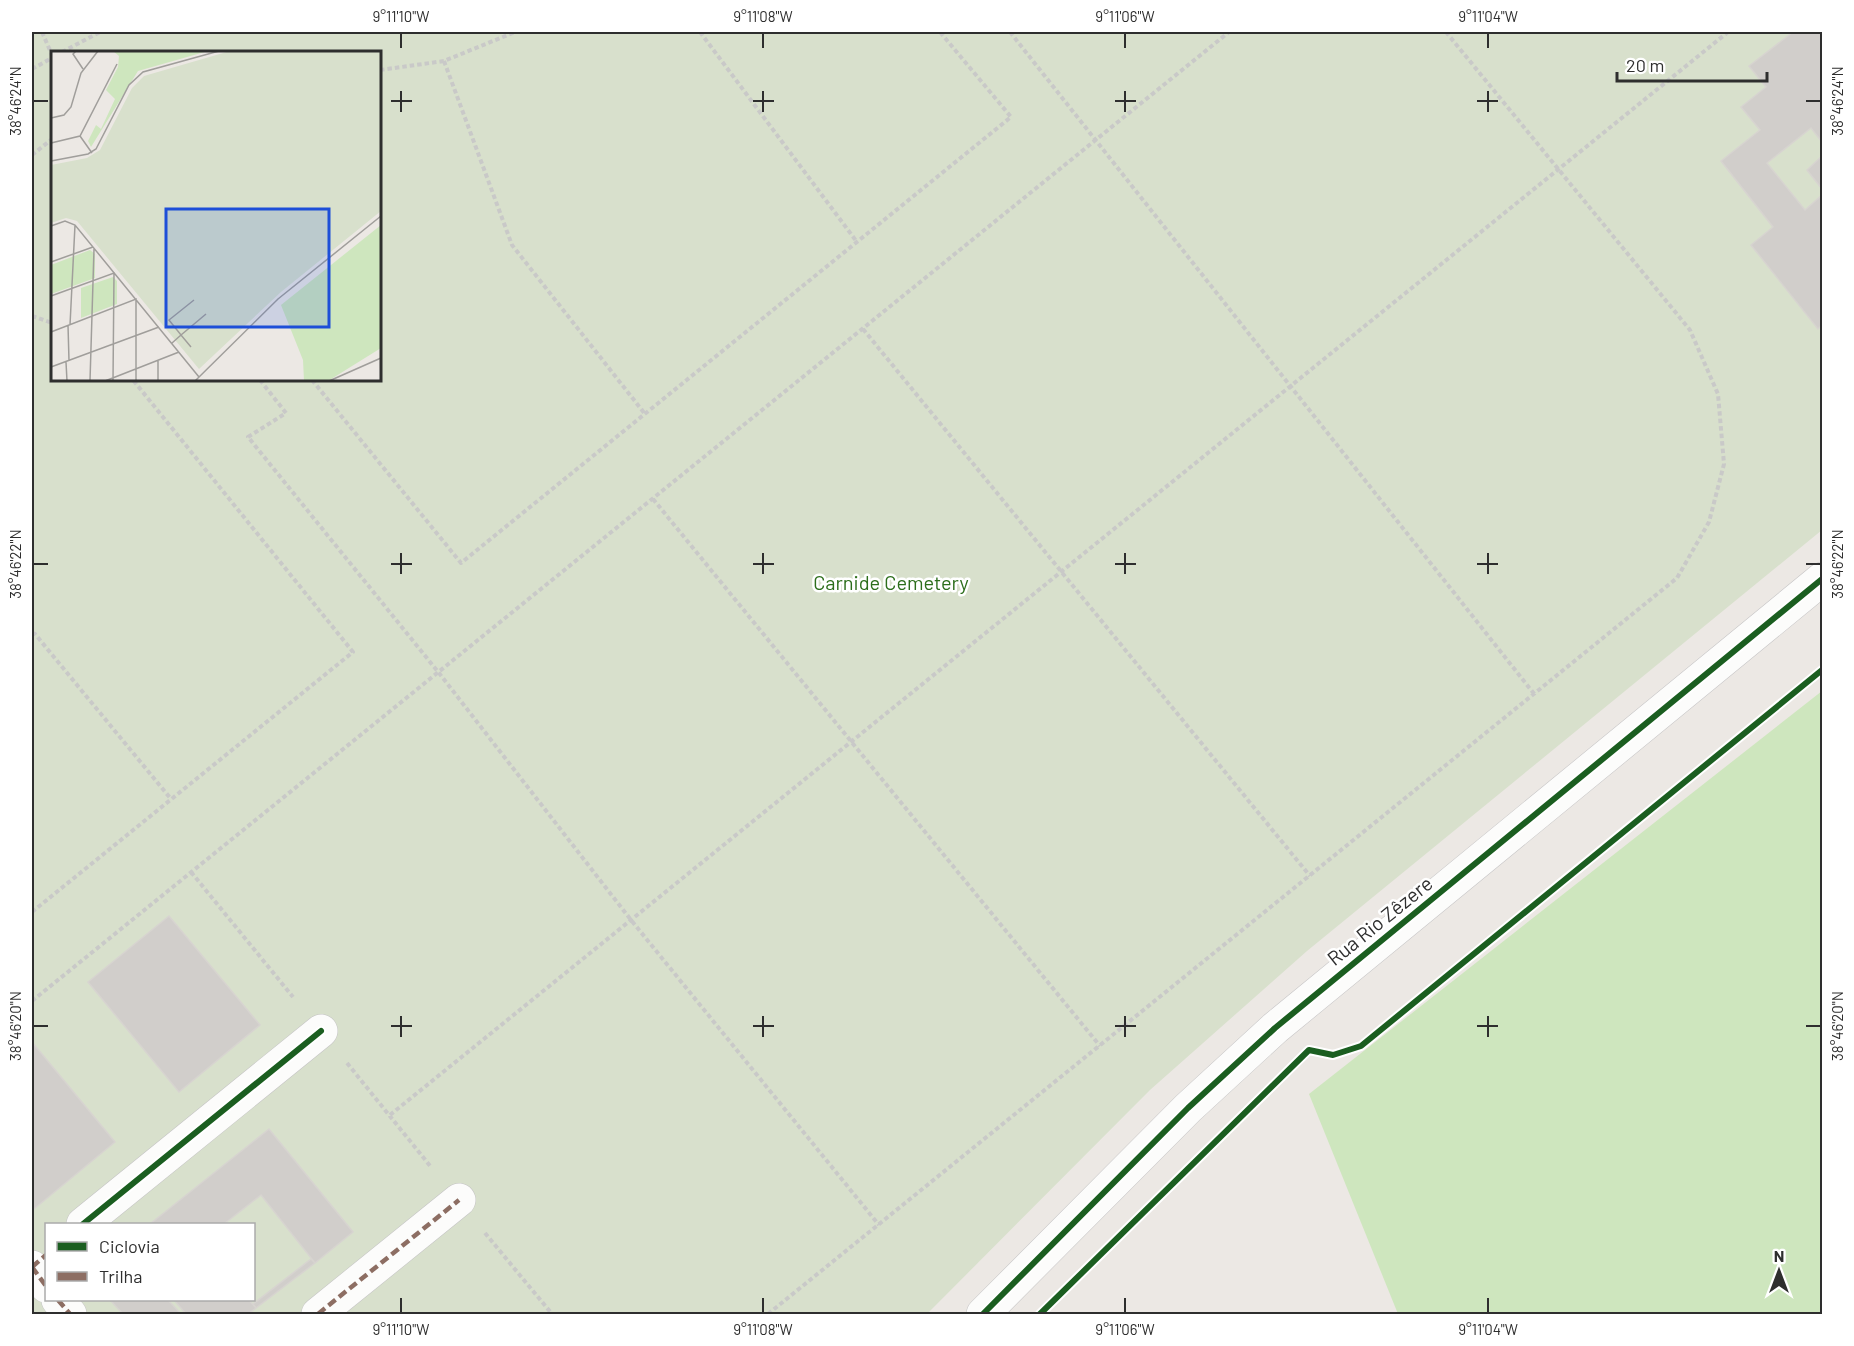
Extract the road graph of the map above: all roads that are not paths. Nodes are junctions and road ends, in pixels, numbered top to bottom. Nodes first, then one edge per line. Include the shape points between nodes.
1 (1822, 579) edge
2 (321, 1031) road end
3 (459, 1200) road end
4 (84, 1223) edge
5 (45, 1255) edge
6 (32, 1267) edge
7 (45, 1285) edge
8 (60, 1301) edge
9 (70, 1314) edge
10 (318, 1314) edge
11 (983, 1314) edge

1 - 11 street, Rua Rio Zêzere via 1275,1028 1188,1108
2 - 4 street
3 - 10 street
5 - 6 street
6 - 7 street
8 - 9 street

